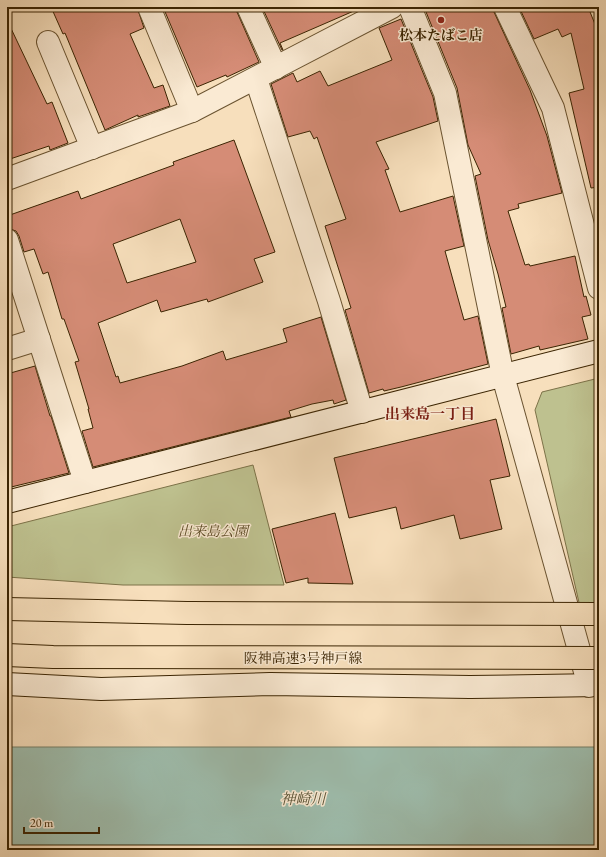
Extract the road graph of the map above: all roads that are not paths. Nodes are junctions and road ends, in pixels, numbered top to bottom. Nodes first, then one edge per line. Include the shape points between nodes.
1 (149, 7) edge
2 (248, 7) edge
3 (410, 7) edge
4 (505, 7) edge
5 (385, 9) edge
6 (48, 42) dead end
7 (276, 68) junction
8 (256, 79) junction
9 (192, 111) junction
10 (92, 148) junction
11 (7, 179) edge
12 (7, 240) edge
13 (599, 288) edge
14 (39, 339) junction
15 (7, 349) edge
16 (599, 351) edge
17 (503, 376) junction
18 (362, 412) junction
19 (85, 482) junction
20 (7, 502) edge
21 (7, 609) edge
22 (599, 614) edge
23 (7, 655) edge
24 (599, 658) edge
25 (7, 684) edge
26 (594, 686) edge

1 - 9 street
2 - 7 street
3 - 17 street via 445,93
4 - 13 street via 553,108
5 - 7 street
6 - 10 street
7 - 8 street
8 - 9 street
8 - 18 street via 329,301
9 - 10 street
10 - 11 street
12 - 14 street
14 - 15 street
14 - 19 street
16 - 17 street
17 - 18 street
17 - 26 street
18 - 19 street
19 - 20 street
21 - 22 highway, bridge via 187,613
23 - 24 highway, 阪神高速3号神戸線, bridge via 53,658
25 - 26 street via 101,689 270,684

